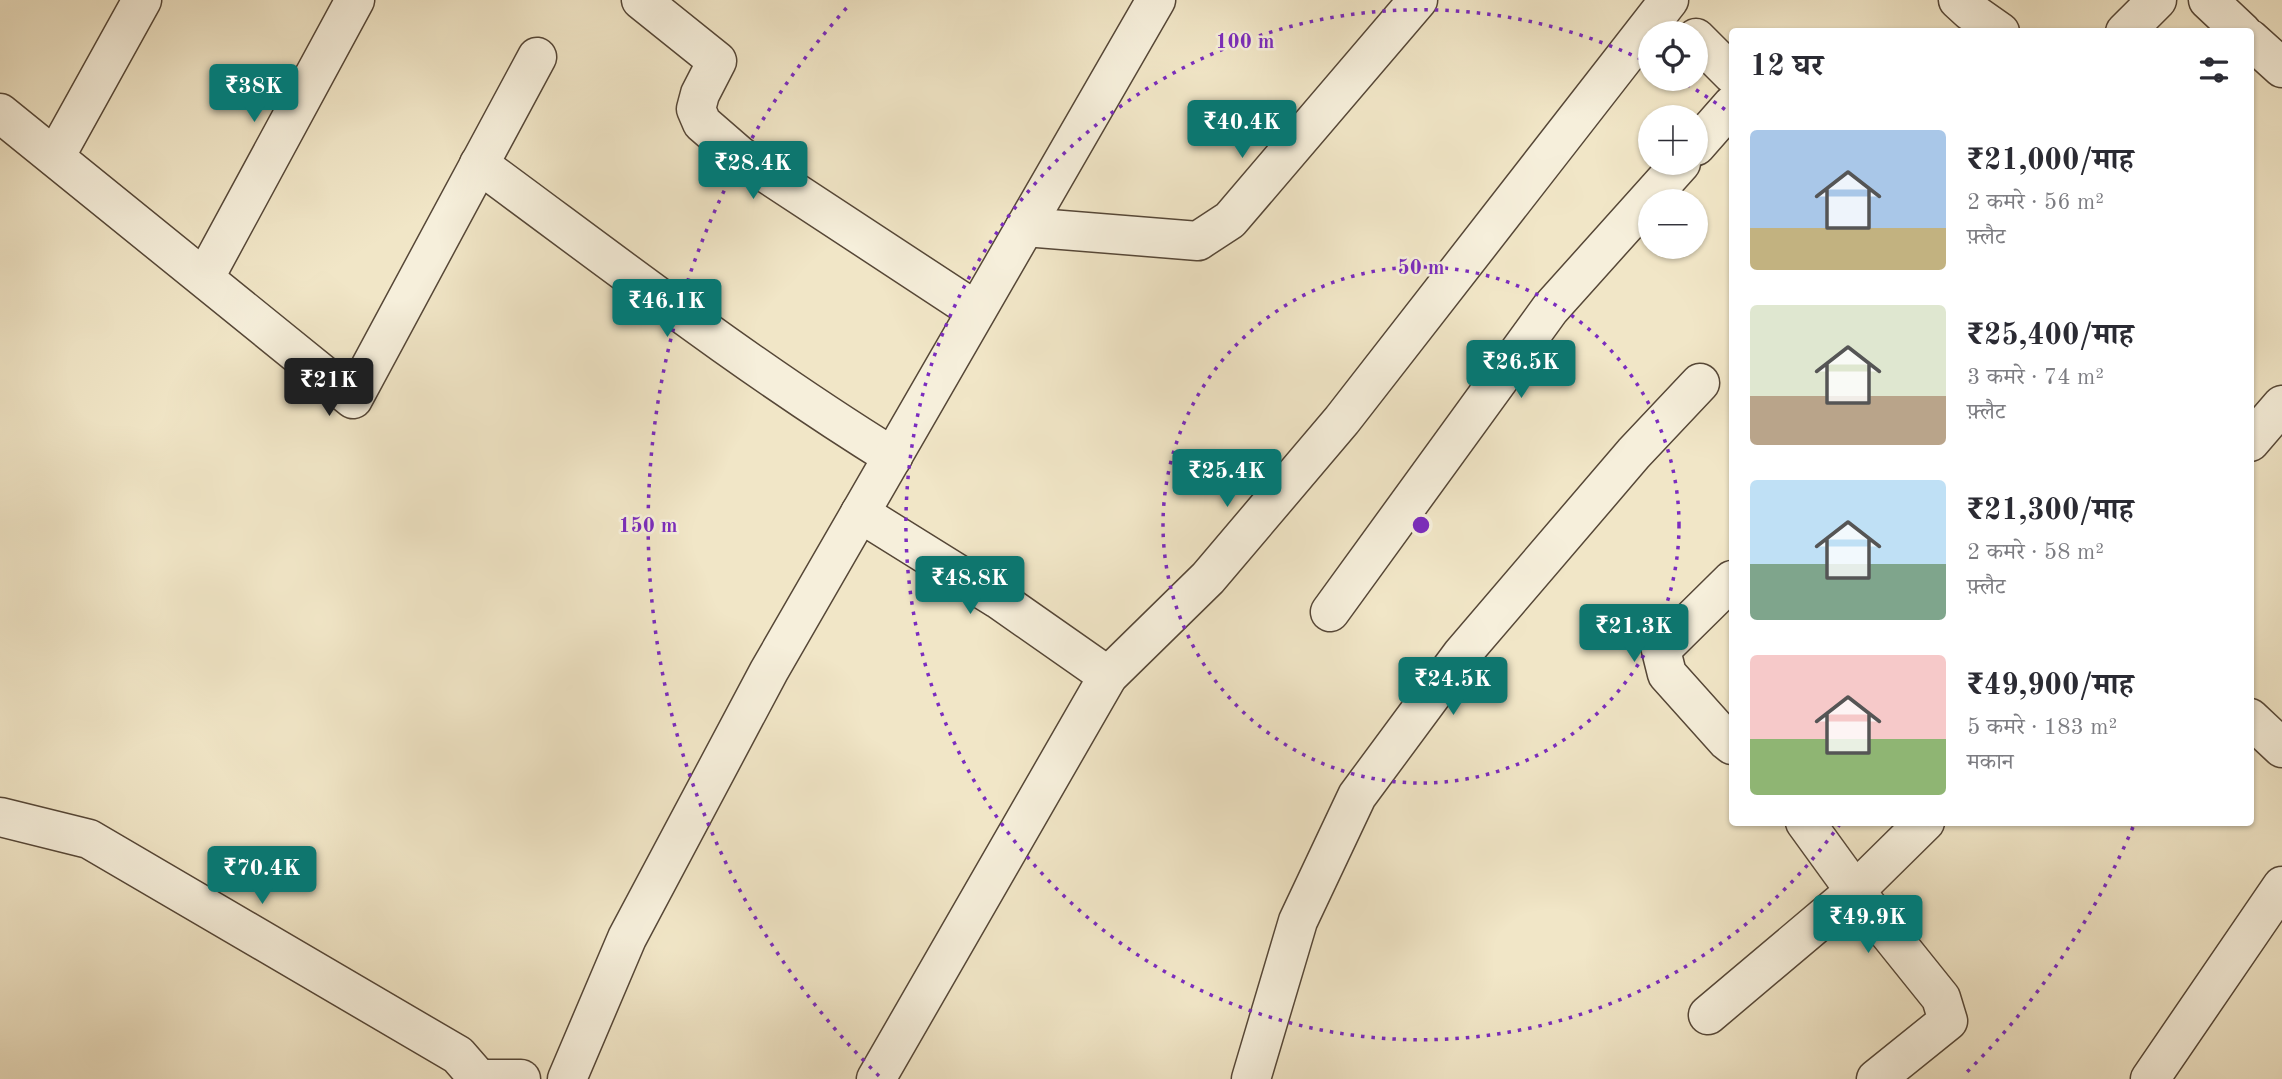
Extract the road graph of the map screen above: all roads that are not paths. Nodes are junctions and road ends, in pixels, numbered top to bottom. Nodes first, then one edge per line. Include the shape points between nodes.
1 (142, 0) edge
2 (355, 0) edge
3 (641, 0) edge
4 (1156, 0) edge
5 (1418, 0) edge
6 (2157, 0) edge
7 (2208, 0) edge
8 (1663, 2) edge
9 (1680, 21) edge
10 (2128, 28) edge
11 (2238, 28) edge
12 (2254, 43) edge
13 (1708, 50) edge
14 (537, 57) dead end
15 (2282, 68) edge
16 (1729, 71) edge
17 (1729, 108) edge
18 (0, 113) edge
19 (1708, 132) edge
20 (55, 157) junction
21 (479, 164) junction
22 (1670, 175) edge
23 (1025, 227) junction
24 (205, 277) junction
25 (976, 311) junction
26 (1700, 383) dead end
27 (2282, 405) edge
28 (2254, 437) edge
29 (893, 457) junction
30 (860, 513) junction
31 (1729, 582) edge
32 (1330, 612) dead end
33 (1108, 676) junction
34 (2254, 722) edge
35 (1729, 743) edge
36 (2282, 748) edge
37 (0, 817) edge
38 (1808, 826) edge
39 (1921, 826) edge
40 (2282, 886) edge
41 (1855, 891) junction
42 (1708, 1015) dead end
43 (477, 1078) edge
44 (521, 1079) edge
45 (567, 1079) edge
46 (876, 1079) edge
47 (1251, 1079) edge
48 (1876, 1079) edge
49 (2150, 1079) edge

1 - 20 street
2 - 24 street
3 - 25 street via 717,61 696,110 702,123 740,156
4 - 23 street
5 - 23 street via 1230,220 1198,241
6 - 10 street
7 - 11 street
8 - 9 street
8 - 33 street via 1342,420 1208,578
12 - 15 street
13 - 16 street
14 - 21 street
17 - 19 street
18 - 20 street
20 - 24 street
21 - 24 street via 353,399
21 - 29 street via 705,330
22 - 32 street via 1550,309
23 - 25 street
25 - 29 street
26 - 47 street via 1462,654 1357,796 1298,921
27 - 28 street
29 - 30 street
30 - 33 street via 998,599
30 - 45 street via 769,671 627,938
31 - 35 street via 1661,650 1667,674
33 - 46 street
34 - 36 street
37 - 43 street via 89,839 458,1055
38 - 41 street
39 - 41 street
40 - 49 street
41 - 42 street
41 - 48 street via 1941,998 1948,1021
43 - 44 street

